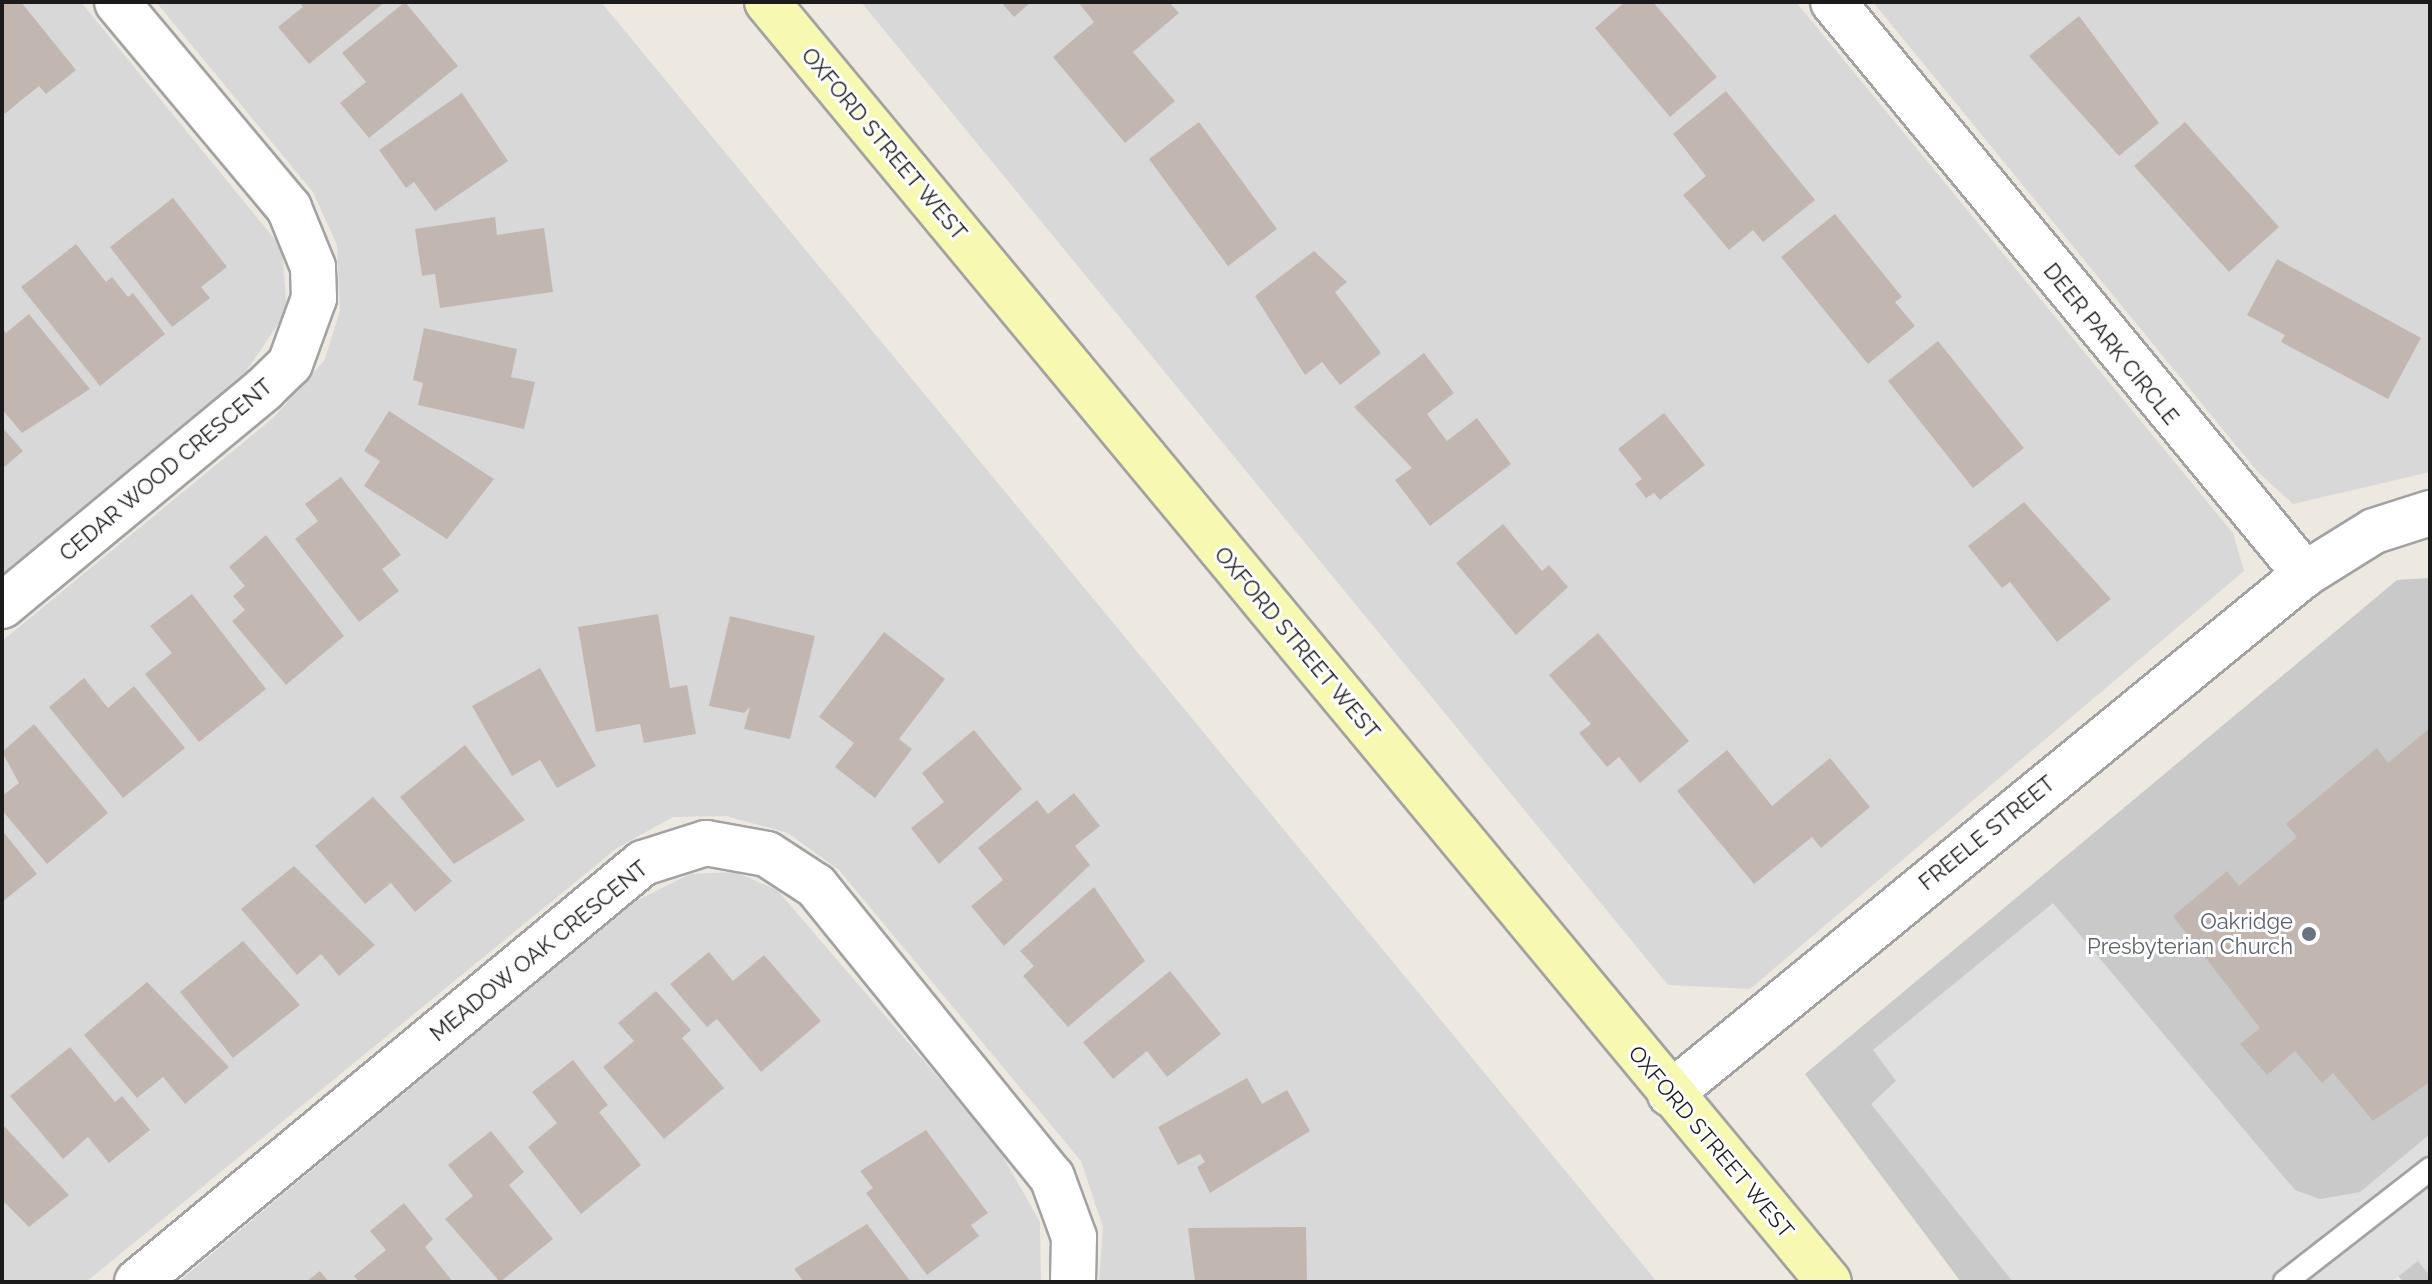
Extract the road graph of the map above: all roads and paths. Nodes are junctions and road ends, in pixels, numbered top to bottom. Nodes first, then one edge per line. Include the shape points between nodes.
1 (117, 2) edge
2 (767, 2) edge
3 (1833, 2) edge
4 (2430, 513) edge
5 (2305, 574) junction
6 (2, 606) edge
7 (1670, 1094) junction
8 (2430, 1169) edge
9 (137, 1282) edge
10 (1073, 1282) edge
11 (1829, 1282) edge
12 (2285, 1282) edge

1 - 6 street, CEDAR WOOD CRESCENT via 289,208 313,267 314,298 306,332 281,372
2 - 7 main road, OXFORD STREET WEST
3 - 5 street, DEER PARK CIRCLE
4 - 5 street via 2374,531
5 - 7 street, FREELE STREET
7 - 11 main road, OXFORD STREET WEST
8 - 12 lane
9 - 10 street, MEADOW OAK CRESCENT via 643,863 706,843 767,854 816,886 1052,1177 1074,1237

